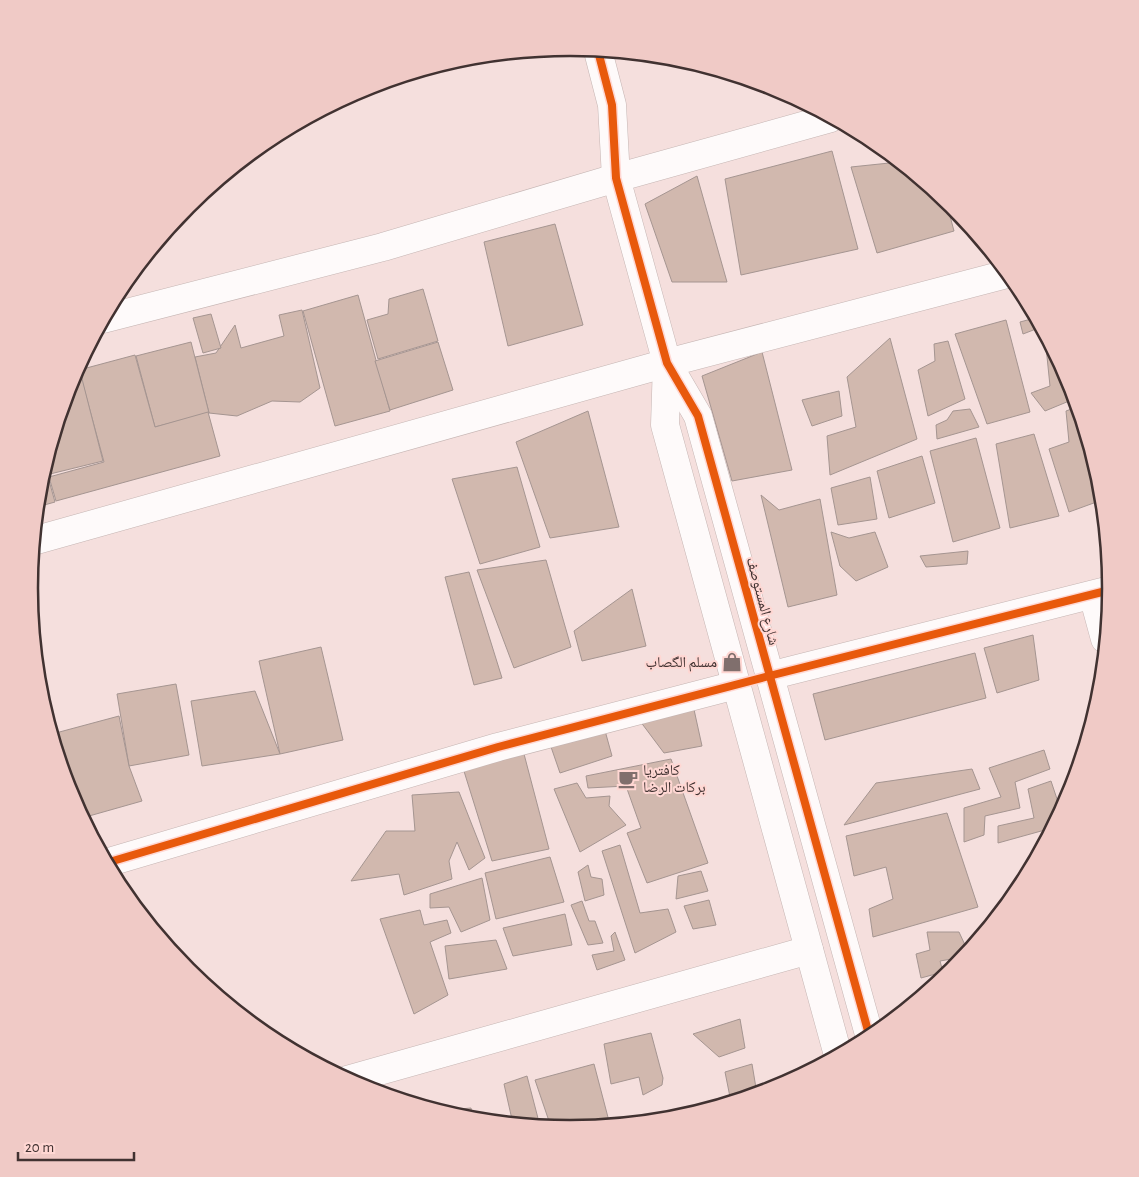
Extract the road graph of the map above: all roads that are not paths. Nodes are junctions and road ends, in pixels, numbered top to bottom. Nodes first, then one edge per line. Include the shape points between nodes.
1 (600, 58) edge
2 (822, 120) edge
3 (616, 178) junction
4 (1000, 276) edge
5 (112, 317) edge
6 (667, 363) junction
7 (40, 539) edge
8 (1102, 593) edge
9 (769, 676) junction
10 (736, 685) junction
11 (113, 861) edge
12 (809, 950) junction
13 (868, 1029) edge
14 (836, 1049) edge
15 (359, 1077) edge

1 - 3 street, شارع المستوصف via 612,105
2 - 3 street
3 - 5 street via 383,247
3 - 6 street, شارع المستوصف
4 - 6 street
6 - 7 street
6 - 9 street, شارع المستوصف via 698,416
6 - 10 street, شارع المستوصف via 665,425
8 - 9 street
9 - 10 street
9 - 13 street, شارع المستوصف
10 - 11 street via 498,747
10 - 12 street, شارع المستوصف
12 - 14 street, شارع المستوصف
12 - 15 street

